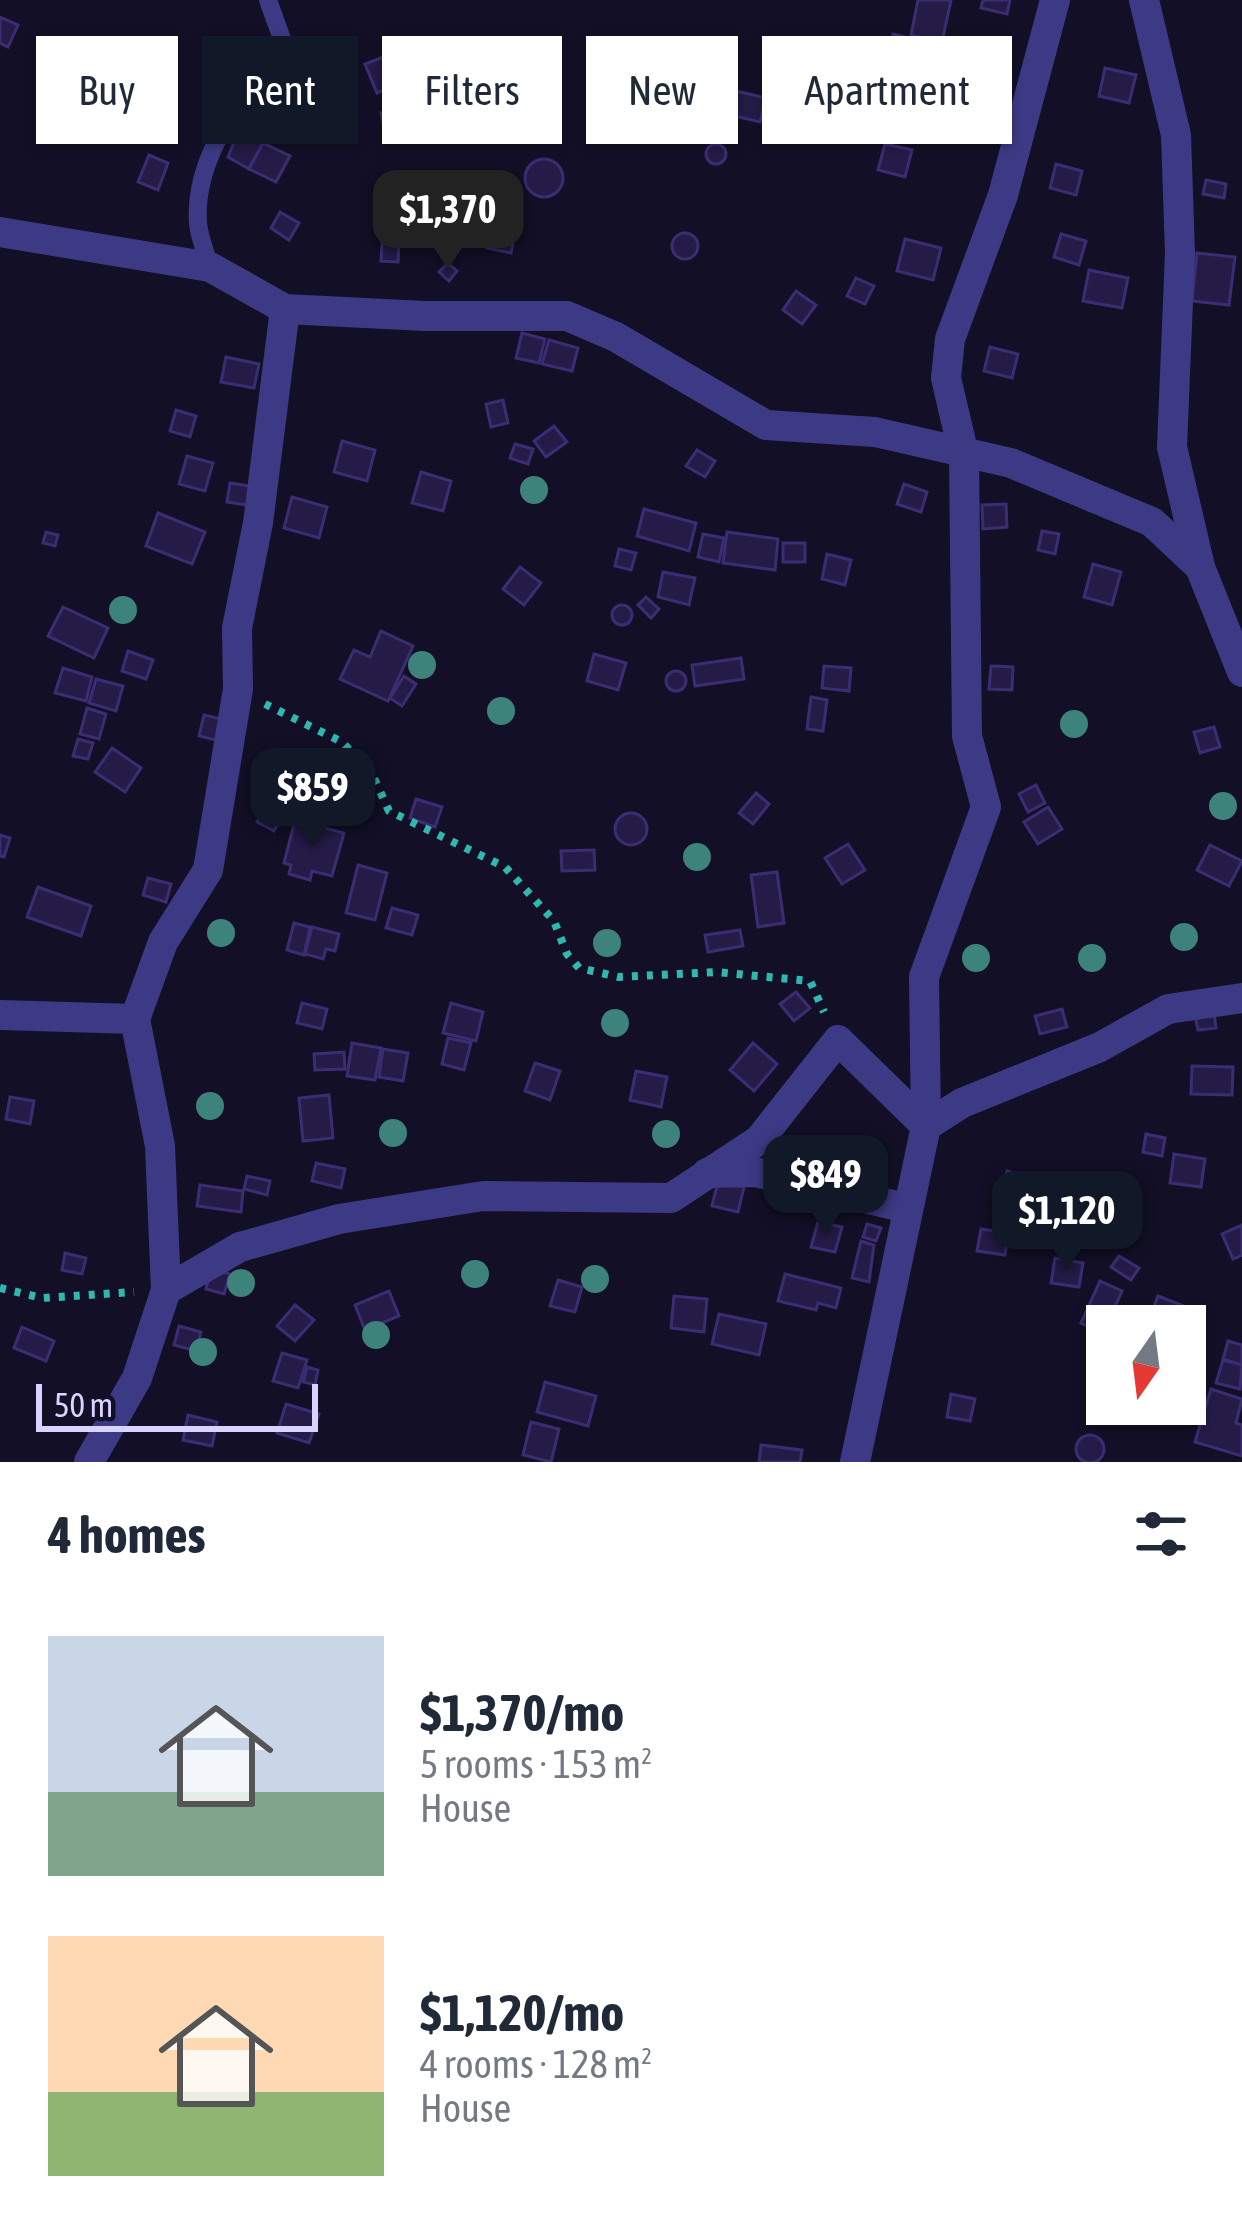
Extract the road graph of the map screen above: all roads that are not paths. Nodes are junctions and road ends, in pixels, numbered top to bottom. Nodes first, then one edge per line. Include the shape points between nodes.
1 (268, 0) edge
2 (1054, 0) edge
3 (1144, 0) edge
4 (0, 232) edge
5 (211, 268) junction
6 (285, 309) junction
7 (964, 455) junction
8 (1200, 567) junction
9 (1242, 672) edge
10 (1242, 998) edge
11 (0, 1015) edge
12 (135, 1019) junction
13 (926, 1126) junction
14 (705, 1173) junction
15 (906, 1208) junction
16 (166, 1290) junction
17 (88, 1462) edge
18 (855, 1462) edge

1 - 5 lane via 282,39 215,140 200,188 197,224
2 - 7 street via 1003,195 950,339 946,378
3 - 8 street via 1176,135 1172,447
4 - 5 street
5 - 6 street
6 - 7 street via 567,316 766,424 875,432
6 - 12 street via 208,871 164,942
7 - 8 street via 1011,463 1152,522
7 - 13 street via 967,736 986,806 924,977
8 - 9 street
10 - 13 street via 1168,1009
11 - 12 street
12 - 16 street via 160,1146
13 - 14 street via 838,1040 759,1140
13 - 15 street
14 - 15 street via 755,1172
14 - 16 street via 671,1198 482,1196 339,1219 240,1247
15 - 18 street
16 - 17 street via 137,1378

